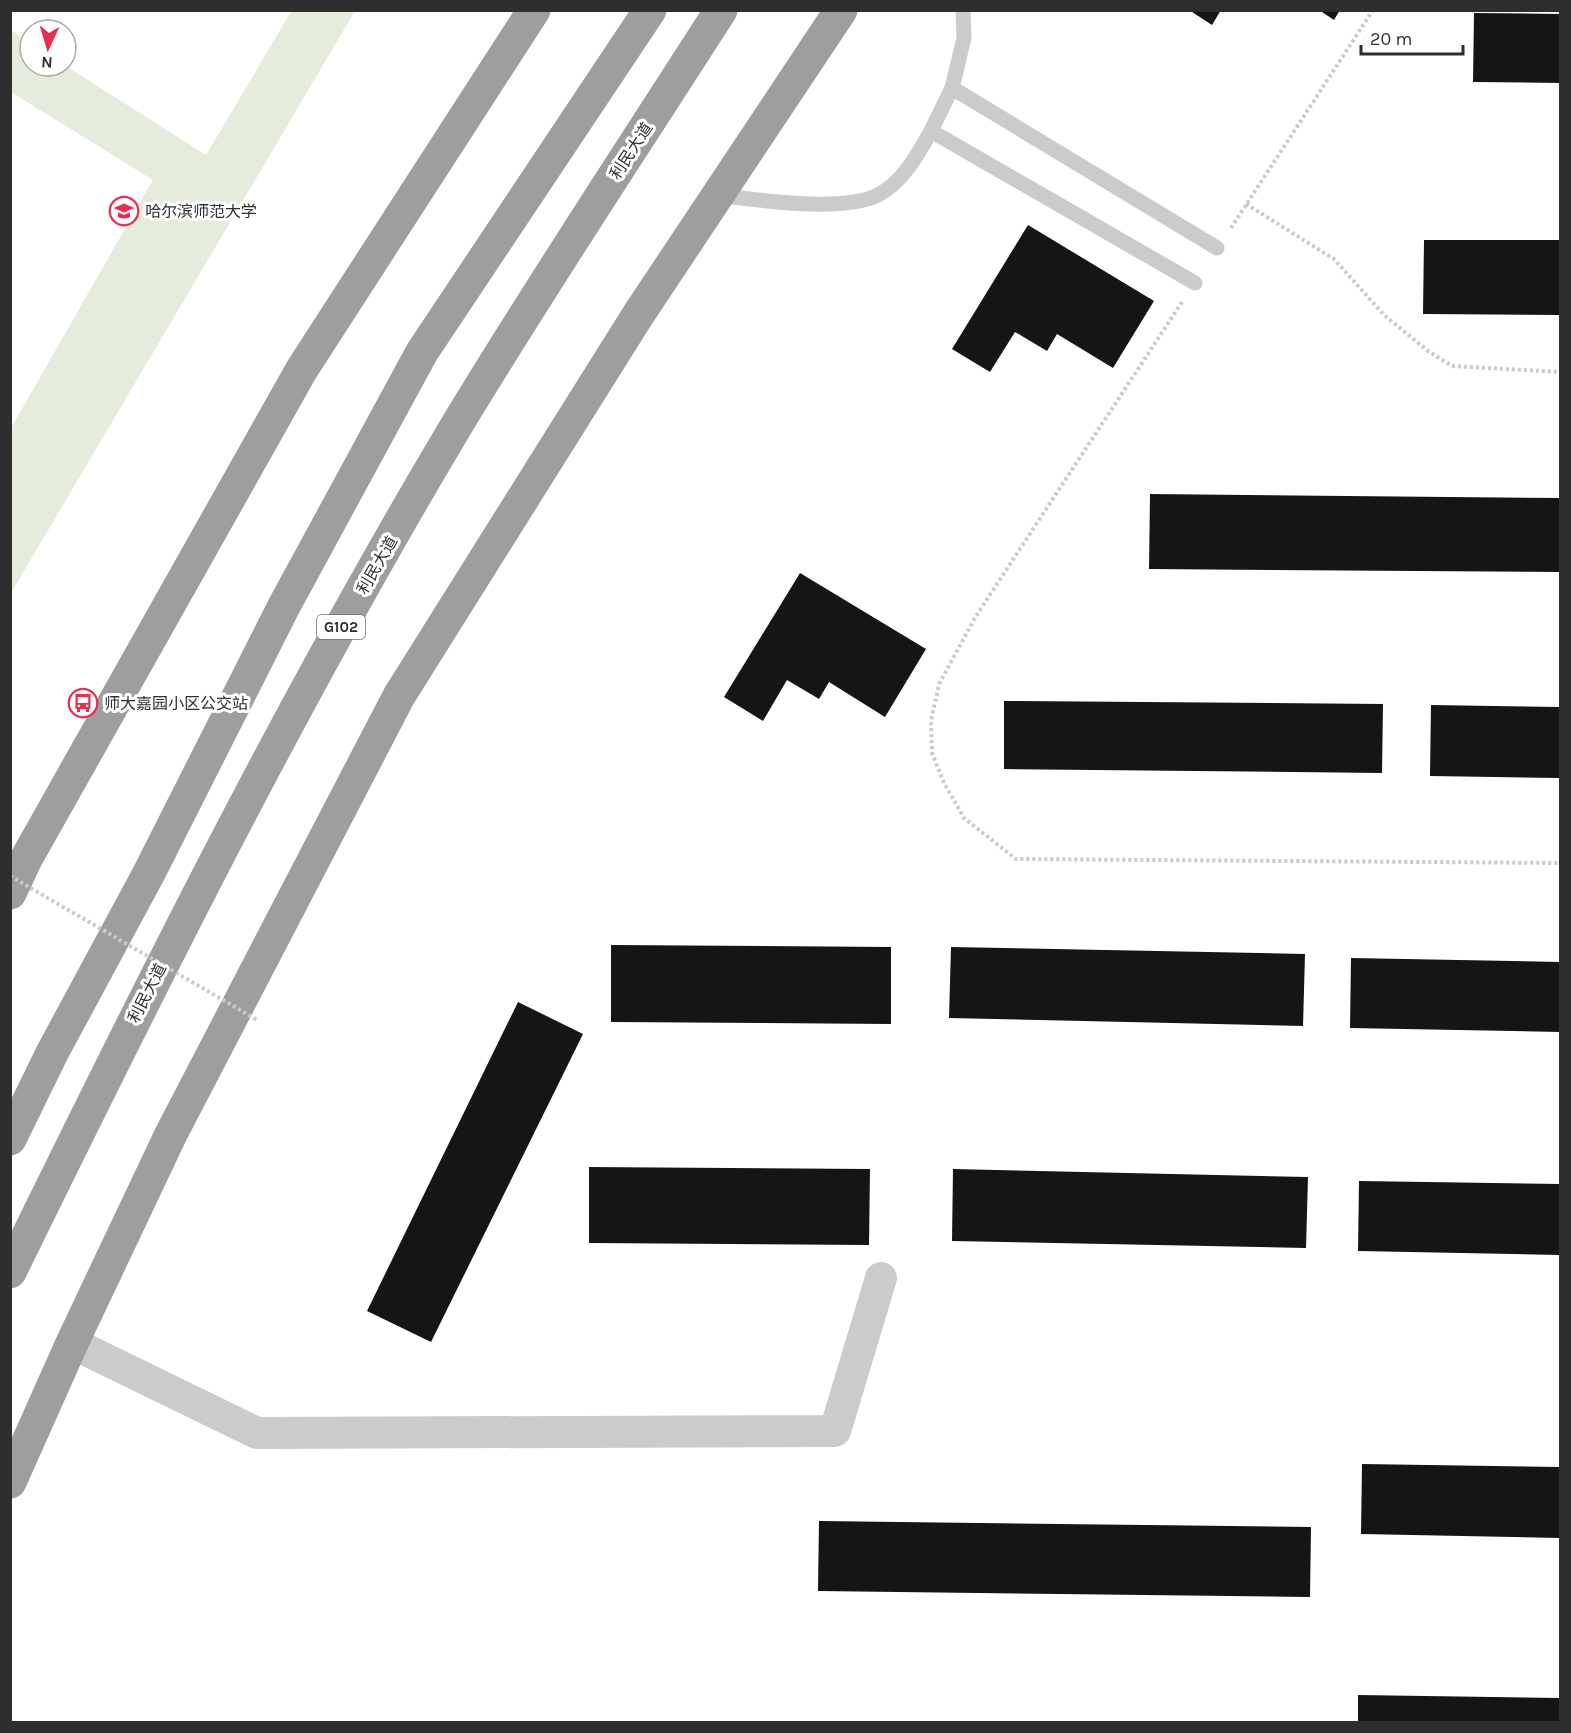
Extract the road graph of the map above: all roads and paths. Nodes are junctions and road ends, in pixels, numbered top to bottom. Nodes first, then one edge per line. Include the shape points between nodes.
1 (534, 10) edge
2 (650, 10) edge
3 (721, 10) edge
4 (841, 10) edge
5 (963, 10) edge
6 (1373, 10) edge
7 (952, 88) junction
8 (931, 131) junction
9 (717, 195) junction
10 (1246, 204) junction
11 (1217, 248) joint
12 (1195, 283) joint
13 (1560, 372) edge
14 (1560, 863) edge
15 (10, 876) edge
16 (10, 893) edge
17 (258, 1021) dead end
18 (10, 1139) edge
19 (10, 1272) edge
20 (881, 1278) dead end
21 (72, 1343) junction
22 (10, 1482) edge

1 - 16 highway via 302,369
2 - 18 highway via 422,352 284,606
3 - 19 highway, 利民大道 / G102 via 455,428 319,666 130,1027
4 - 9 highway
5 - 7 lane via 964,38
6 - 10 path
7 - 8 lane
7 - 11 lane
8 - 9 lane via 898,179 880,194 856,203 767,201
8 - 12 lane
9 - 21 highway via 399,696 171,1134
10 - 11 path
10 - 13 path via 1334,259 1384,315 1452,366
12 - 14 path via 976,616 939,684 931,721 932,753 964,818 1016,859
15 - 17 path, bridge
20 - 21 street via 835,1431 257,1433
21 - 22 highway

